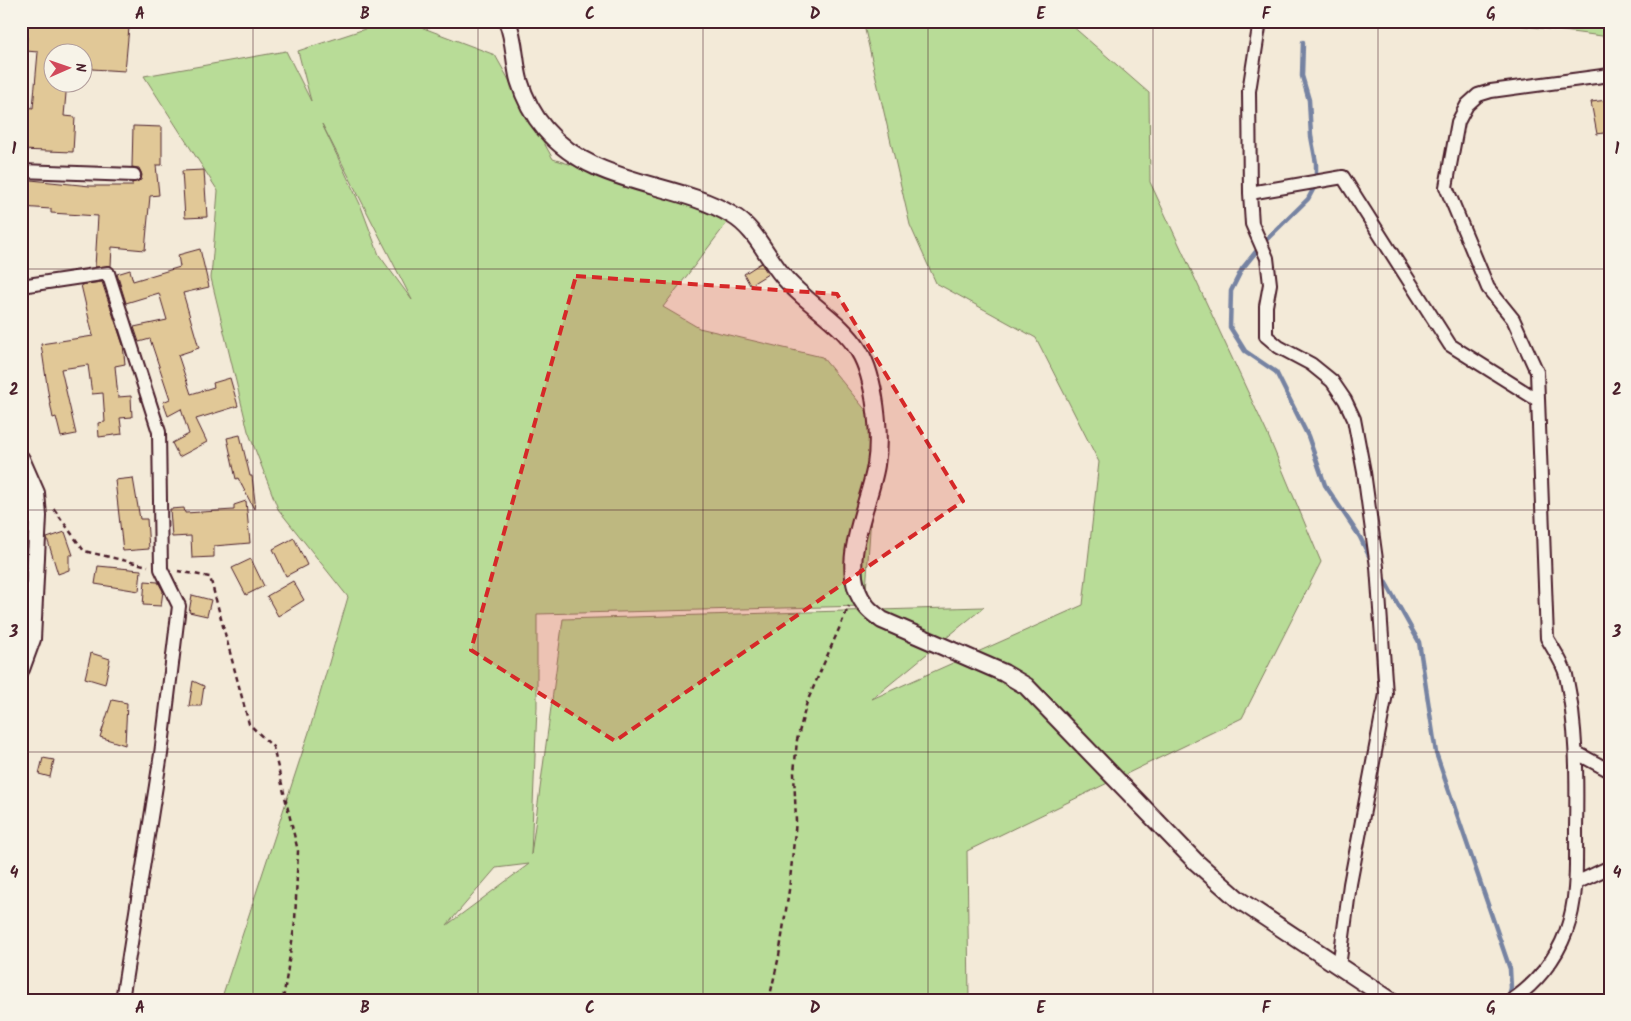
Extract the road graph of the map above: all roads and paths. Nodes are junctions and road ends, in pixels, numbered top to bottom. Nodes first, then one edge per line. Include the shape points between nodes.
1 (507, 21) edge
2 (1260, 21) edge
3 (1610, 75) edge
4 (21, 171) edge
5 (134, 176) dead end
6 (1250, 193) junction
7 (21, 286) edge
8 (1536, 399) junction
9 (21, 459) edge
10 (50, 504) dead end
11 (161, 569) junction
12 (856, 586) junction
13 (21, 669) edge
14 (1577, 753) junction
15 (1610, 771) edge
16 (1610, 867) edge
17 (1576, 883) junction
18 (1339, 967) junction
19 (122, 1000) edge
20 (283, 1000) edge
21 (769, 1000) edge
22 (1390, 1000) edge
23 (1512, 1000) edge

1 - 12 street via 519,81 530,108 546,130 582,160 632,180 705,202 733,215 756,238 783,277 838,327 859,351 868,371 877,432 876,464 856,537 853,567
2 - 6 street via 1249,91
3 - 8 street via 1478,95 1467,105 1454,137 1446,187 1488,288 1513,318 1537,372
4 - 5 street
6 - 8 street via 1344,177 1450,345
6 - 18 street via 1252,224 1267,258 1270,284 1266,336 1332,381 1345,400 1356,428 1377,567 1386,694 1350,884
7 - 11 street via 108,273 159,432
8 - 14 street via 1547,638 1565,673
9 - 13 street via 36,493 38,516 32,639
10 - 11 path via 84,551
11 - 19 street via 179,606
11 - 20 path via 210,576 249,724 273,747 298,851 295,922
12 - 18 street via 866,606 882,620 1004,673 1026,686 1196,862 1239,900
12 - 21 path via 807,702 797,740 794,773 796,821 789,890
14 - 15 street
14 - 17 street
16 - 17 street
17 - 23 street via 1565,934 1553,958 1526,990
18 - 22 street

